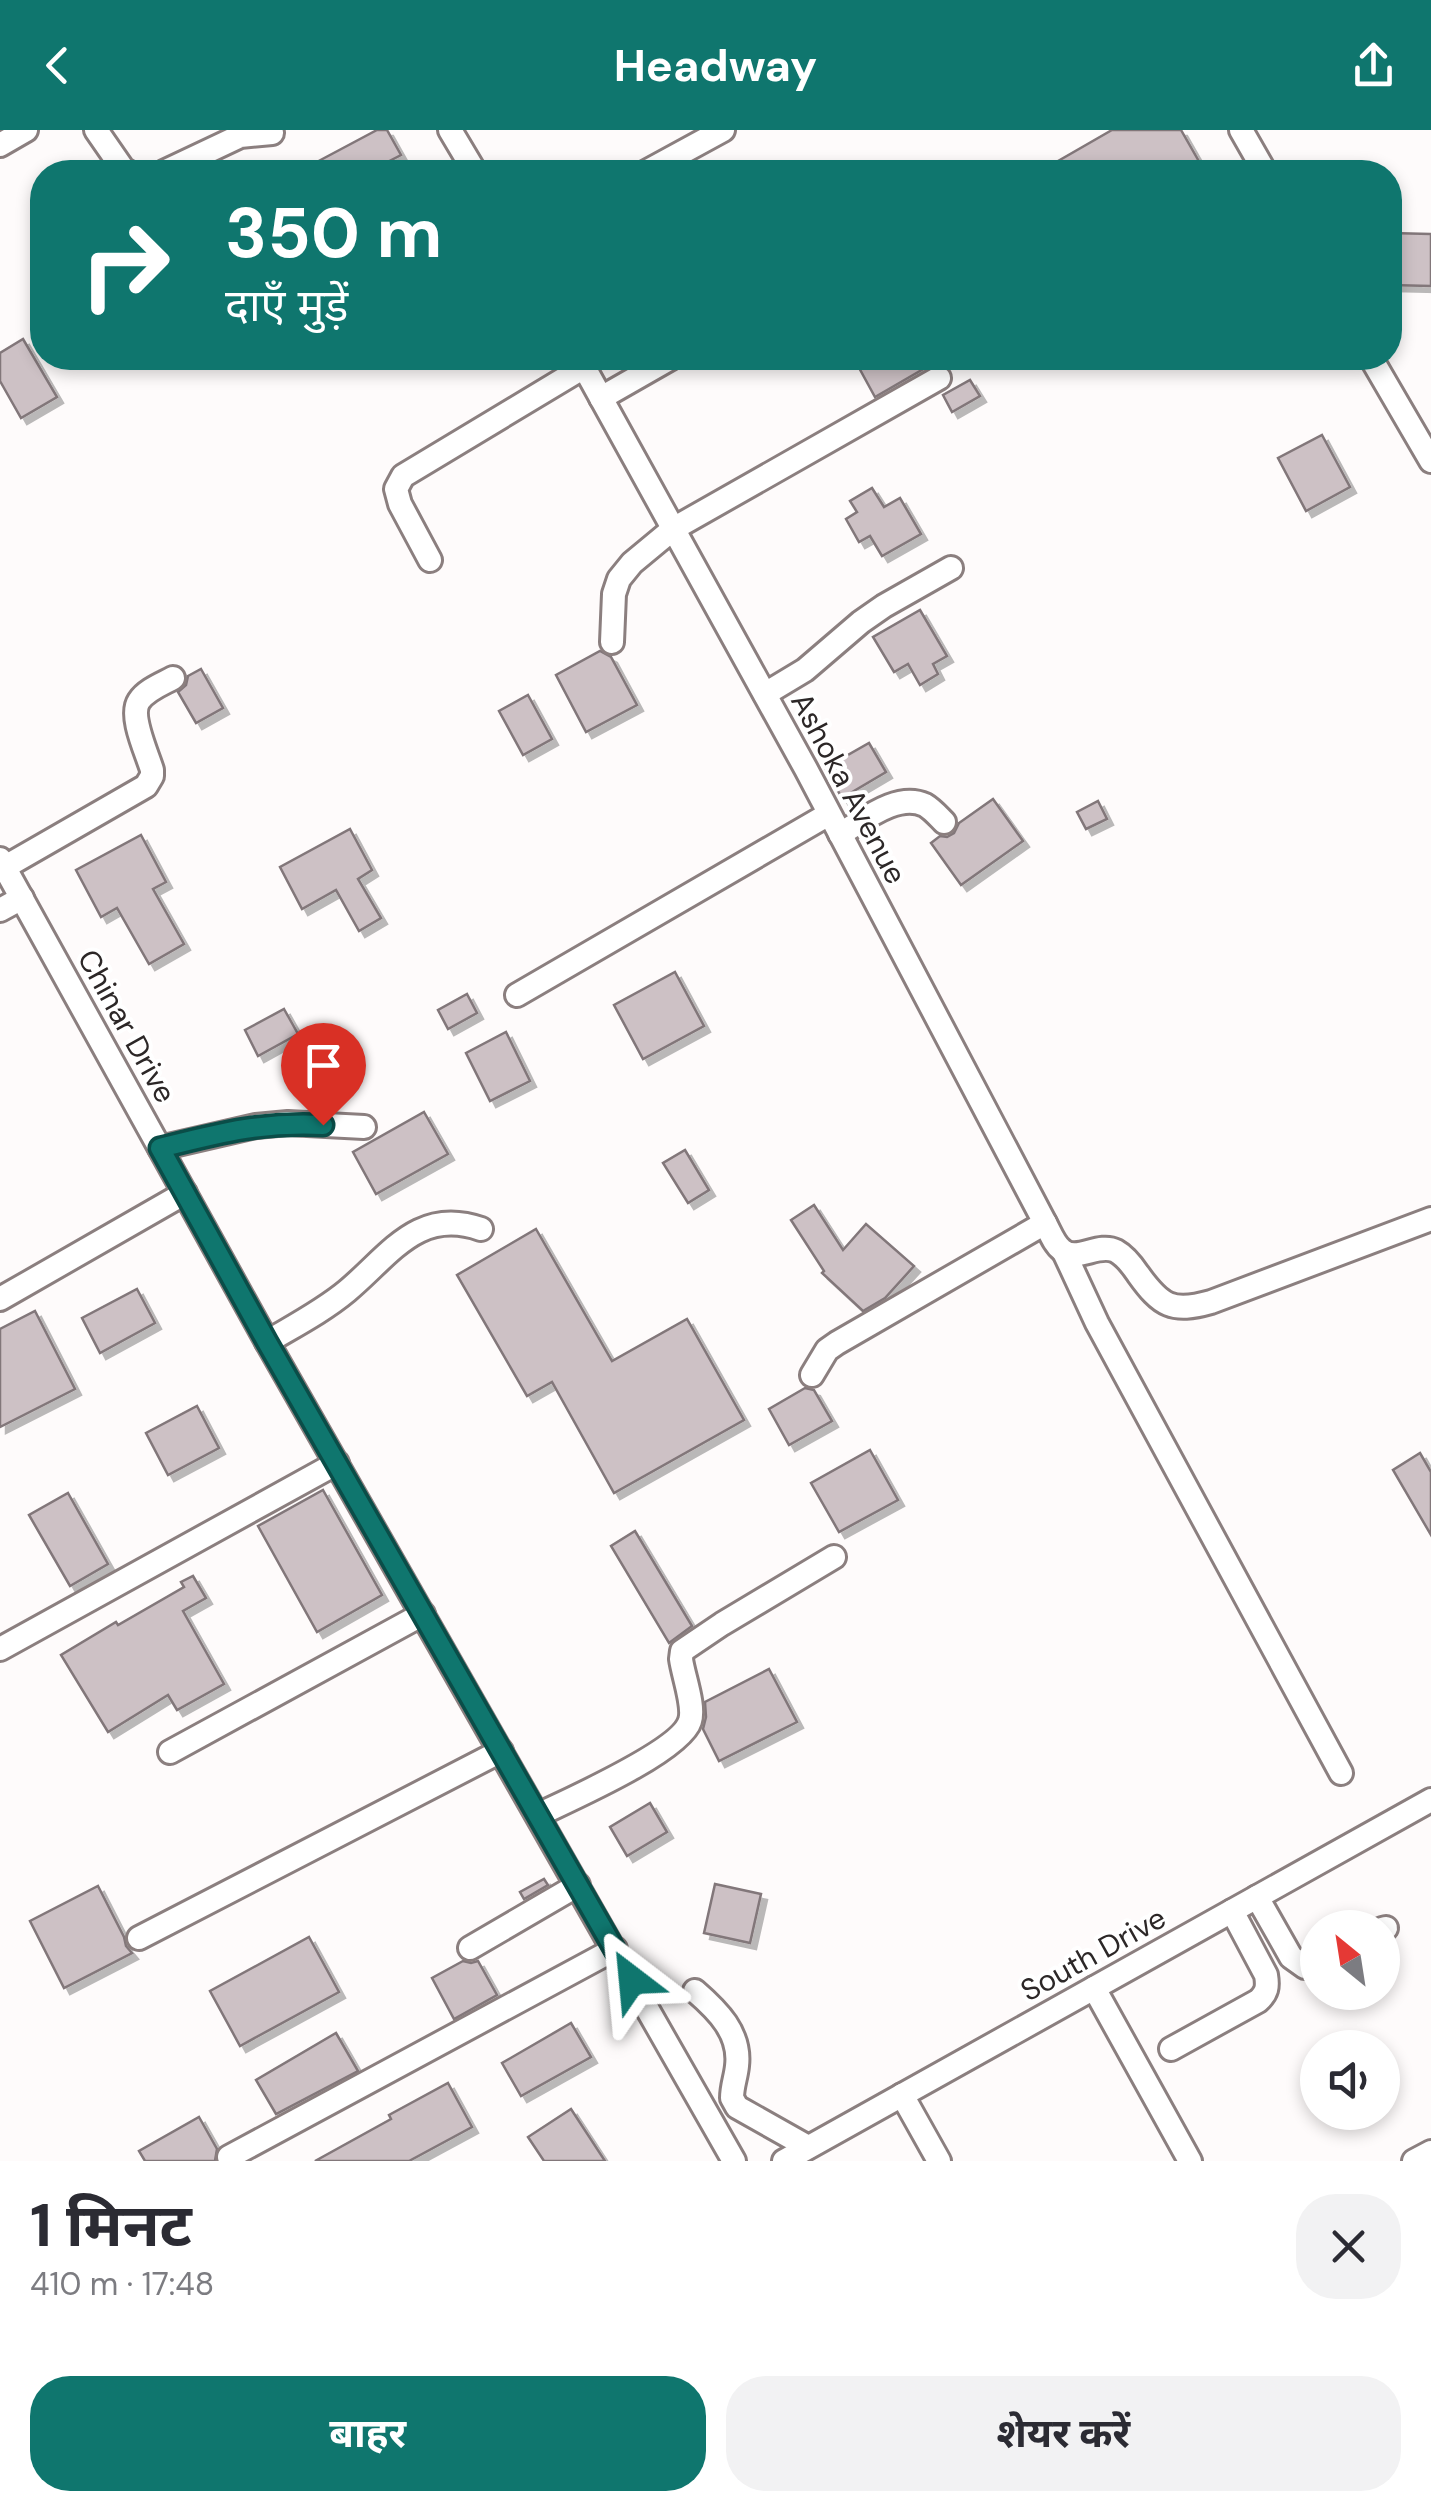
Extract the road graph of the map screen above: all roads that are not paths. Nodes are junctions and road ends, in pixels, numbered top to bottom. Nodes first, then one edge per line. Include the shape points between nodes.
1 (26, 130) edge
2 (96, 130) edge
3 (450, 130) edge
4 (723, 130) edge
5 (1241, 130) edge
6 (272, 132) dead end
7 (0, 144) edge
8 (117, 160) edge
9 (189, 160) edge
10 (468, 160) edge
11 (668, 160) edge
12 (1258, 160) edge
13 (569, 370) edge
14 (585, 370) edge
15 (650, 370) edge
16 (1379, 370) edge
17 (939, 378) dead end
18 (601, 398) junction
19 (1431, 461) edge
20 (673, 529) junction
21 (430, 560) dead end
22 (951, 568) dead end
23 (612, 642) dead end
24 (172, 678) dead end
25 (764, 694) junction
26 (944, 822) dead end
27 (835, 824) junction
28 (2, 863) edge
29 (22, 898) junction
30 (0, 910) edge
31 (518, 995) dead end
32 (364, 1127) dead end
33 (160, 1148) junction
34 (185, 1192) junction
35 (1431, 1219) edge
36 (1044, 1223) junction
37 (481, 1229) dead end
38 (1062, 1250) junction
39 (0, 1299) edge
40 (267, 1342) junction
41 (812, 1375) dead end
42 (336, 1464) junction
43 (834, 1557) dead end
44 (422, 1614) junction
45 (0, 1649) edge
46 (501, 1751) junction
47 (170, 1752) dead end
48 (1341, 1772) dead end
49 (1431, 1800) edge
50 (538, 1815) junction
51 (578, 1885) junction
52 (1257, 1897) junction
53 (1232, 1911) junction
54 (139, 1938) dead end
55 (470, 1948) dead end
56 (615, 1949) junction
57 (1300, 1964) edge
58 (1094, 1988) junction
59 (695, 1991) dead end
60 (1171, 2050) dead end
61 (902, 2095) junction
62 (808, 2147) junction
63 (1431, 2152) edge
64 (229, 2157) dead end
65 (734, 2161) edge
66 (784, 2161) edge
67 (940, 2161) edge
68 (1190, 2161) edge
69 (1414, 2161) edge

1 - 7 street
2 - 8 street
3 - 10 street
4 - 11 street
5 - 12 street
6 - 9 street via 240,136
13 - 21 street via 403,476 396,490 400,504
14 - 18 street, Ashoka Avenue
15 - 18 street
16 - 19 street
17 - 20 street
18 - 20 street, Ashoka Avenue
20 - 23 street via 618,579
20 - 25 street, Ashoka Avenue
22 - 25 street via 884,606
24 - 28 street via 144,695 135,712 152,770 146,786
25 - 27 street, Ashoka Avenue
26 - 27 street via 910,801
27 - 31 street
27 - 36 street, Ashoka Avenue
28 - 29 street, Chinar Drive
29 - 30 street
29 - 33 street, Chinar Drive
32 - 33 street via 256,1126
33 - 34 street, Chinar Drive
34 - 39 street
34 - 40 street, Chinar Drive
35 - 38 street via 1190,1308 1162,1302 1114,1250
36 - 38 street, Ashoka Avenue
36 - 41 street via 837,1343
37 - 40 street via 452,1222 408,1237 349,1290
38 - 48 street, Ashoka Avenue
40 - 42 street, Chinar Drive
42 - 44 street, Chinar Drive
42 - 45 street
43 - 50 street via 682,1652 690,1720 681,1735
44 - 46 street, Chinar Drive
44 - 47 street
46 - 50 street, Chinar Drive
46 - 54 street
49 - 52 street, South Drive
50 - 51 street, Chinar Drive
51 - 55 street
51 - 56 street, Chinar Drive
52 - 53 street, South Drive
52 - 57 street
53 - 58 street, South Drive
53 - 60 street via 1266,1976 1265,1995
56 - 64 street
56 - 65 street, Chinar Drive
58 - 61 street, South Drive
58 - 68 street
59 - 62 street via 734,2038 737,2107
61 - 62 street, South Drive
61 - 67 street
62 - 66 street, South Drive
63 - 69 street

